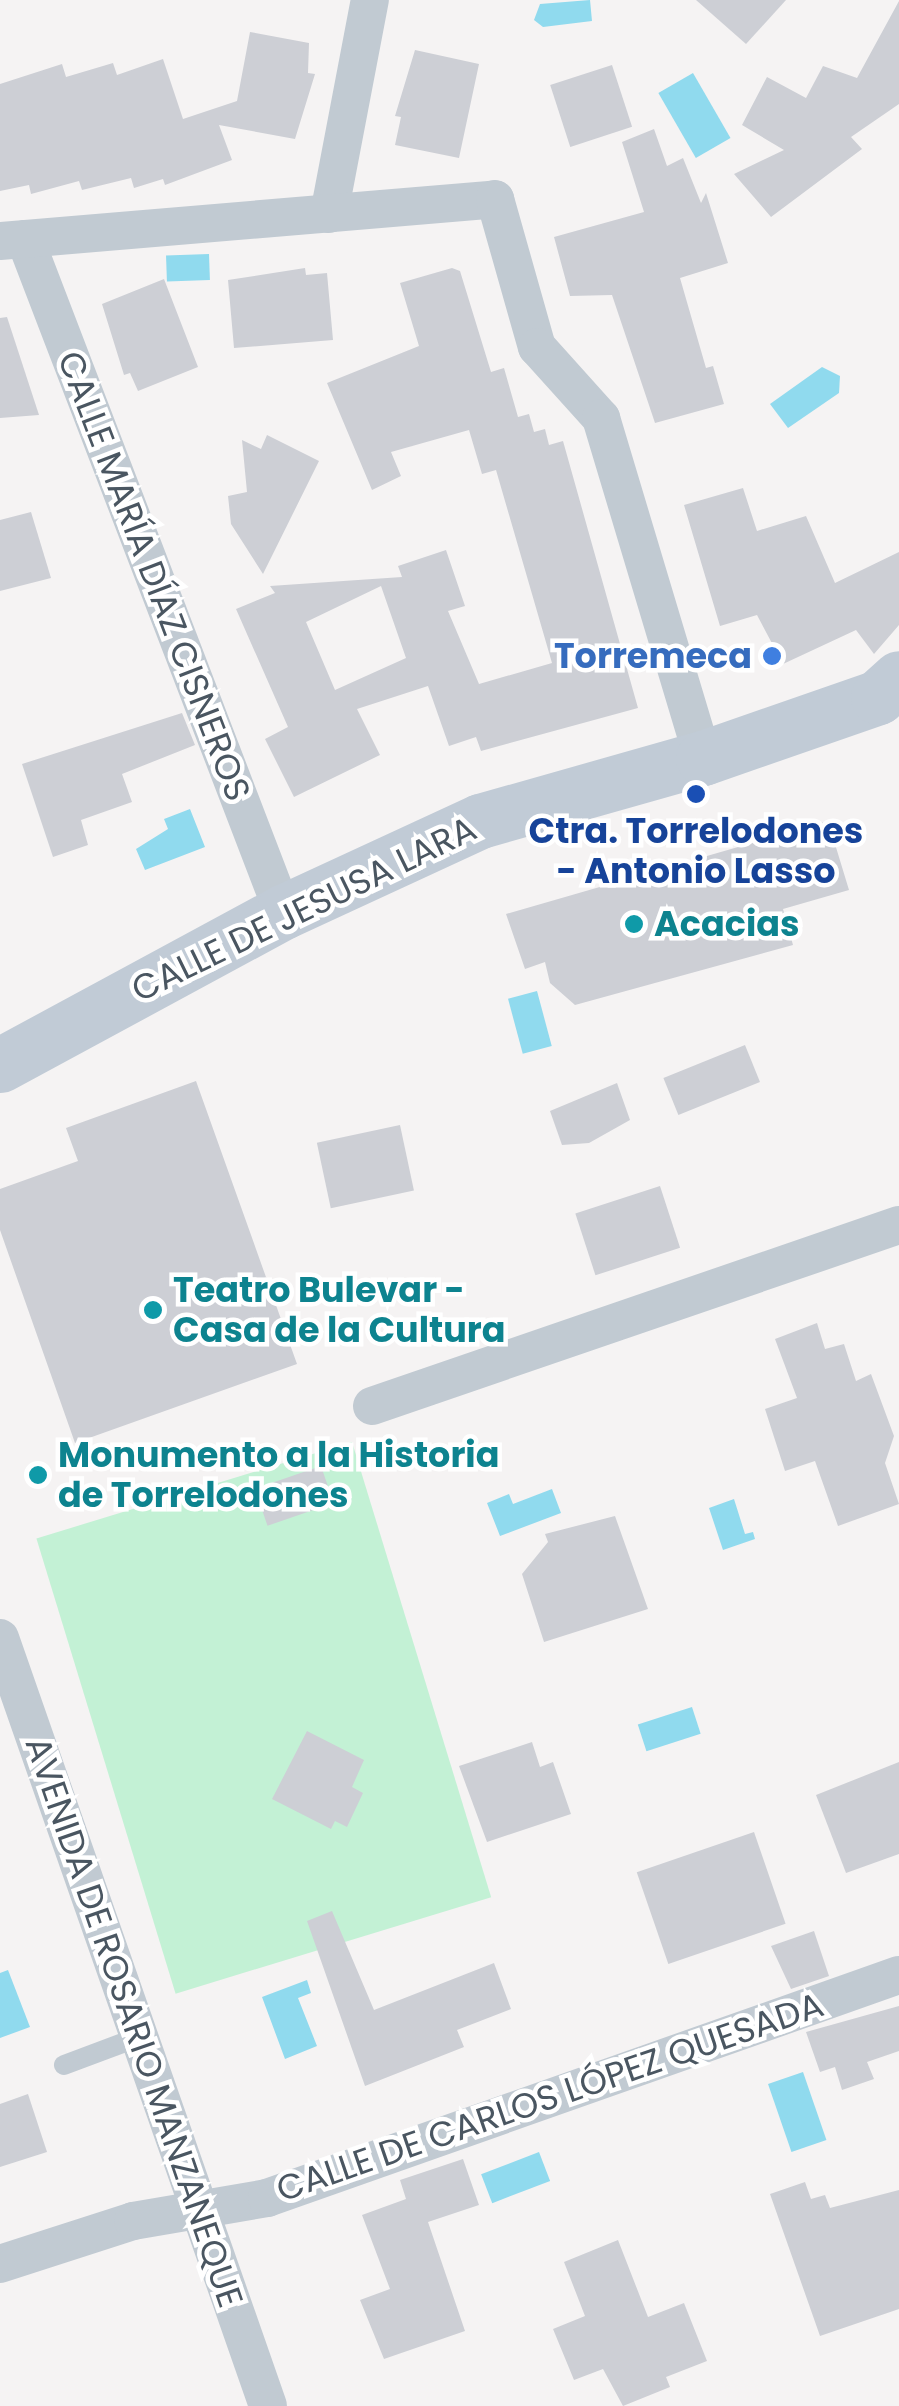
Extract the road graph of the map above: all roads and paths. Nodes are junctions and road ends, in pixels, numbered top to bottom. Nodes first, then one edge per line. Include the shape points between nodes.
1 (370, 0) edge
2 (329, 214) junction
3 (12, 240) edge
4 (899, 678) edge
5 (703, 758) junction
6 (284, 912) junction
7 (0, 1065) edge
8 (899, 1225) edge
9 (372, 1406) dead end
10 (0, 1638) edge
11 (899, 1975) edge
12 (139, 2037) junction
13 (64, 2065) dead end
14 (200, 2213) junction
15 (0, 2264) edge
16 (268, 2406) edge

1 - 2 street
2 - 3 street
2 - 5 street via 495,198 537,347 601,418
3 - 6 street, CALLE MARÍA DÍAZ CISNEROS
4 - 5 main road, CALLE DE JESUSA LARA via 878,697
5 - 6 main road, CALLE DE JESUSA LARA via 480,821
6 - 7 main road, CALLE DE JESUSA LARA
8 - 9 street
10 - 12 street, AVENIDA DE ROSARIO MANZANEQUE
11 - 14 street, CALLE DE CARLOS LÓPEZ QUESADA via 267,2198
12 - 13 lane
12 - 14 street, AVENIDA DE ROSARIO MANZANEQUE
14 - 15 street, CALLE DE CARLOS LÓPEZ QUESADA via 133,2221
14 - 16 street, AVENIDA DE ROSARIO MANZANEQUE

